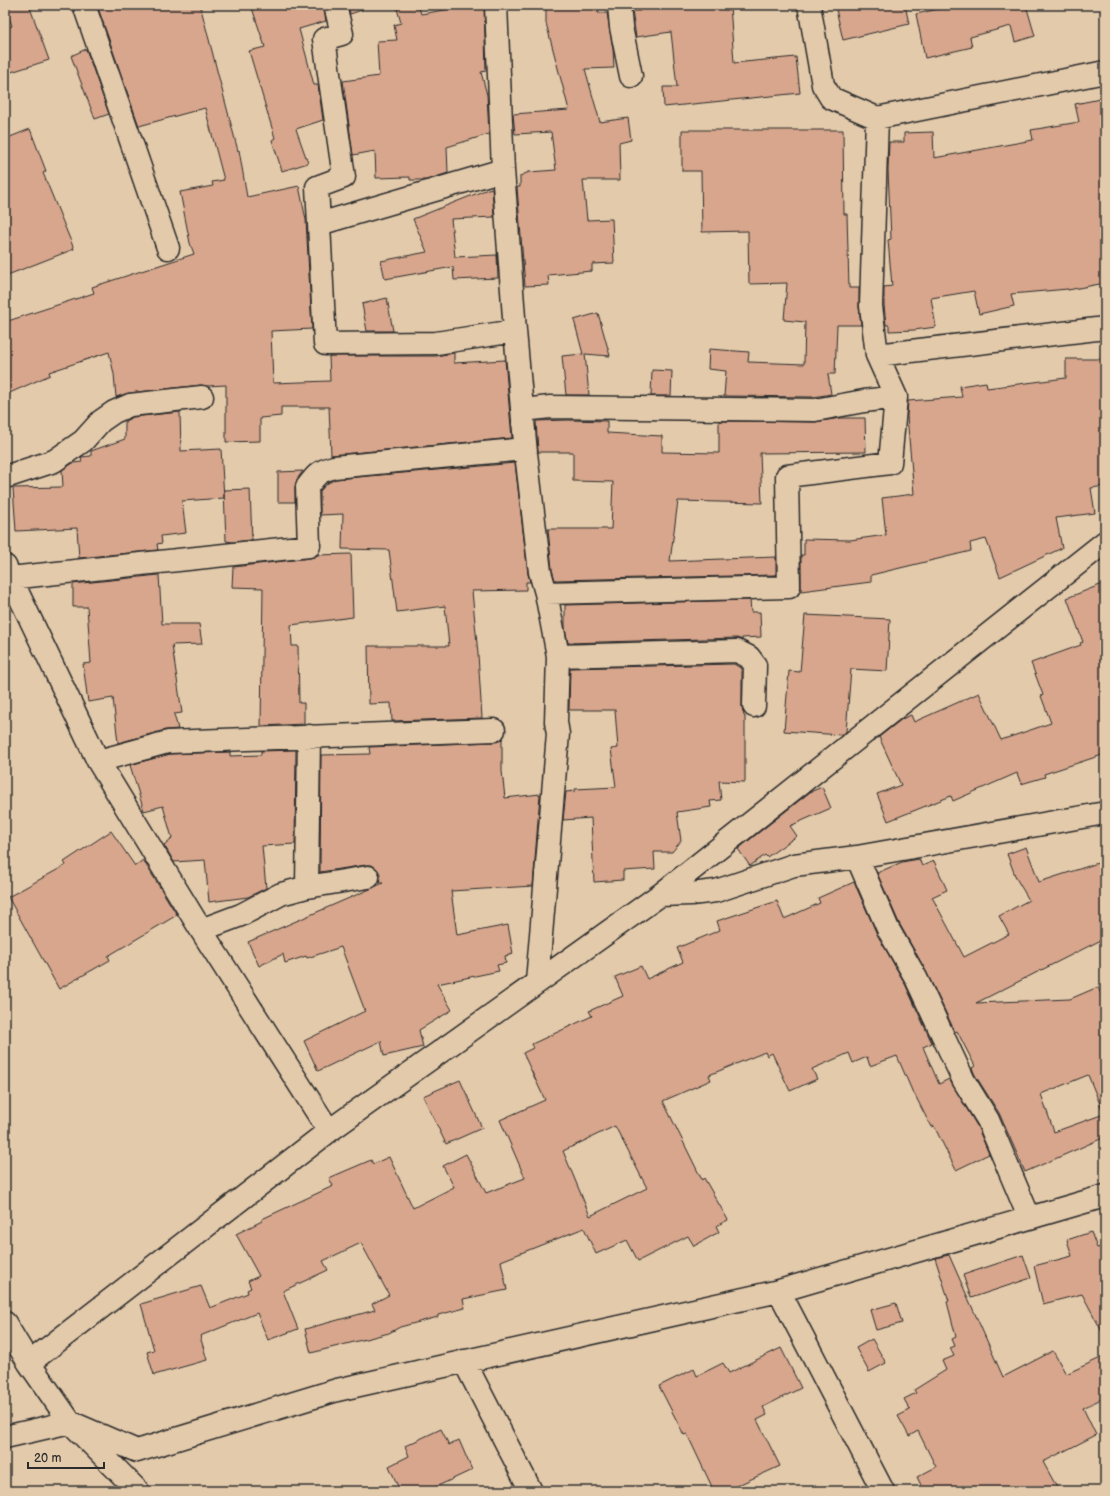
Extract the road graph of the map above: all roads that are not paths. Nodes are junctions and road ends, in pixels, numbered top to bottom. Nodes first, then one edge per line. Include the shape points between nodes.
1 (84, 5) edge
2 (335, 5) edge
3 (496, 5) edge
4 (619, 5) edge
5 (809, 5) edge
6 (1105, 72) edge
7 (631, 76) dead end
8 (877, 118) junction
9 (503, 170) junction
10 (319, 224) junction
11 (168, 248) dead end
12 (1105, 328) edge
13 (515, 331) junction
14 (877, 355) junction
15 (896, 396) junction
16 (202, 397) dead end
17 (523, 410) junction
18 (526, 449) junction
19 (5, 477) edge
20 (1104, 545) edge
21 (8, 572) edge
22 (546, 593) junction
23 (558, 656) junction
24 (754, 706) dead end
25 (494, 730) dead end
26 (309, 736) junction
27 (98, 761) junction
28 (1105, 812) edge
29 (857, 857) junction
30 (368, 877) dead end
31 (307, 887) junction
32 (660, 895) junction
33 (200, 930) junction
34 (537, 982) junction
35 (329, 1131) junction
36 (1105, 1196) edge
37 (1029, 1218) junction
38 (779, 1291) junction
39 (5, 1323) edge
40 (464, 1361) junction
41 (29, 1363) junction
42 (70, 1422) junction
43 (5, 1437) edge
44 (138, 1491) edge
45 (531, 1491) edge
46 (884, 1491) edge

1 - 11 street
2 - 10 street via 342,34 324,39 344,176 317,187
3 - 9 street
4 - 7 street
5 - 8 street via 823,85 831,98
6 - 8 street
8 - 14 street via 872,306
9 - 10 street
9 - 13 street
10 - 13 street via 325,344 436,343
12 - 14 street
13 - 17 street
14 - 15 street
15 - 17 street via 815,410 550,407
15 - 22 street via 890,463 787,476 789,587
16 - 19 street via 130,405 101,421 83,441 54,461
17 - 18 street
18 - 21 street via 323,470 307,486 309,546
18 - 22 street via 540,572
20 - 32 street
21 - 27 street
22 - 23 street
23 - 24 street via 737,651 749,657 755,665
23 - 34 street via 558,734
25 - 26 street
26 - 27 street via 168,742
26 - 31 street
27 - 33 street
28 - 29 street
29 - 32 street via 794,865 716,891
29 - 37 street via 888,928 916,978 964,1081 988,1120
30 - 31 street
31 - 33 street via 281,894 241,915
32 - 34 street
33 - 35 street
34 - 35 street
35 - 41 street
36 - 37 street
37 - 38 street
38 - 40 street
38 - 46 street
39 - 41 street
40 - 42 street via 337,1390 137,1451
40 - 45 street
41 - 42 street
42 - 43 street
42 - 44 street

